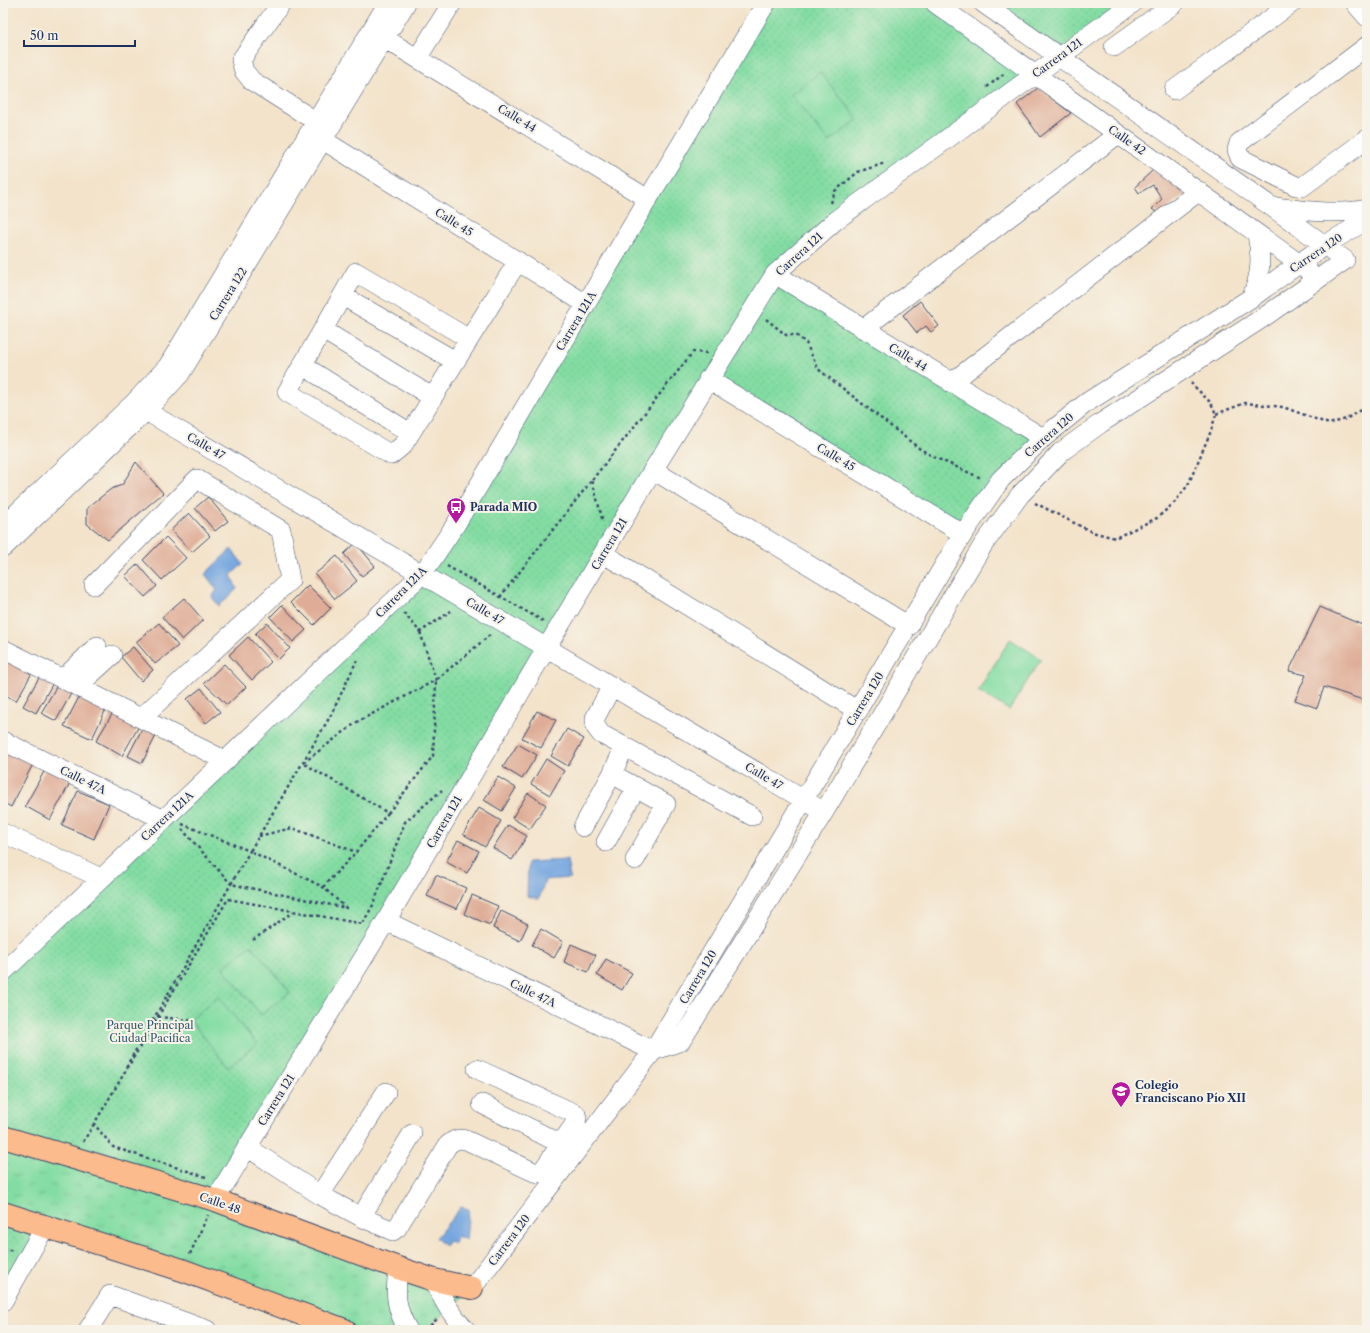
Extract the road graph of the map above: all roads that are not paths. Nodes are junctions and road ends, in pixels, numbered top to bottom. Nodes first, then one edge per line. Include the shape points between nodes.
1 (281, 3) edge
2 (388, 3) edge
3 (406, 3) edge
4 (452, 3) edge
5 (766, 3) edge
6 (935, 3) edge
7 (983, 3) edge
8 (1133, 3) edge
9 (1175, 3) edge
10 (1292, 3) edge
11 (1355, 3) edge
12 (1367, 17) edge
13 (378, 34) junction
14 (1367, 46) edge
15 (1114, 47) dead end
16 (1060, 56) junction
17 (418, 58) junction
18 (1034, 74) junction
19 (1174, 90) dead end
20 (317, 122) junction
21 (1118, 134) junction
22 (1367, 139) edge
23 (323, 140) junction
24 (1199, 191) junction
25 (648, 198) junction
26 (1272, 207) junction
27 (1367, 209) edge
28 (1367, 220) edge
29 (1257, 234) junction
30 (1325, 245) junction
31 (518, 261) junction
32 (1298, 264) junction
33 (775, 274) junction
34 (1319, 278) junction
35 (343, 296) junction
36 (1251, 298) junction
37 (586, 304) junction
38 (863, 329) junction
39 (323, 330) junction
40 (469, 339) junction
41 (455, 361) junction
42 (302, 365) junction
43 (708, 379) junction
44 (951, 383) junction
45 (432, 398) junction
46 (141, 406) junction
47 (410, 433) junction
48 (1043, 438) junction
49 (653, 470) junction
50 (3, 526) edge
51 (963, 534) junction
52 (3, 548) edge
53 (604, 554) junction
54 (423, 573) junction
55 (94, 585) dead end
56 (908, 626) junction
57 (547, 647) junction
58 (4, 649) edge
59 (105, 651) dead end
60 (71, 682) junction
61 (612, 686) junction
62 (858, 711) junction
63 (142, 717) junction
64 (3, 741) edge
65 (624, 748) junction
66 (226, 761) junction
67 (612, 774) junction
68 (636, 788) junction
69 (804, 800) junction
70 (824, 812) junction
71 (752, 816) dead end
72 (162, 819) junction
73 (583, 827) dead end
74 (5, 836) edge
75 (606, 842) dead end
76 (635, 860) dead end
77 (101, 878) junction
78 (386, 921) junction
79 (3, 972) edge
80 (653, 1051) junction
81 (477, 1069) dead end
82 (386, 1092) dead end
83 (482, 1104) dead end
84 (412, 1134) dead end
85 (3, 1137) edge
86 (561, 1144) junction
87 (247, 1147) junction
88 (320, 1195) junction
89 (216, 1200) junction
90 (3, 1213) edge
91 (361, 1218) junction
92 (46, 1225) junction
93 (398, 1268) junction
94 (434, 1280) junction
95 (472, 1288) joint
96 (3, 1301) edge
97 (179, 1326) edge
98 (88, 1330) edge
99 (207, 1330) edge
100 (345, 1330) edge
101 (408, 1330) edge
102 (466, 1330) edge

1 - 20 street via 241,60 244,71 252,81
2 - 13 street, Carrera 122
3 - 13 street, Carrera 122
4 - 17 street
5 - 25 street, Carrera 121A
6 - 18 street, Calle 42
7 - 16 street
8 - 16 street, Carrera 121
9 - 15 street
10 - 19 street
11 - 12 street
13 - 17 street, Calle 44
13 - 20 street, Carrera 122
13 - 23 street, Carrera 122
14 - 22 street via 1239,143 1237,150 1240,158 1302,187
16 - 18 street, Carrera 121
16 - 26 street
17 - 25 street, Calle 44
18 - 21 street, Calle 42
18 - 33 street, Carrera 121 via 836,220
20 - 46 street, Carrera 122
21 - 24 street, Calle 42
21 - 38 street
23 - 31 street, Calle 45
23 - 46 street, Carrera 122 via 180,374
24 - 29 street, Calle 42
24 - 44 street
25 - 37 street, Carrera 121A
26 - 27 street via 1314,212
26 - 30 street
28 - 30 street, Carrera 120
29 - 32 street, Calle 42
29 - 36 street via 1261,250 1261,267 1258,283
30 - 32 street, Carrera 120
30 - 34 street, Carrera 120 via 1345,260
31 - 37 street, Calle 45
31 - 40 street
32 - 34 street, Calle 42
32 - 36 street, Carrera 120
33 - 38 street, Calle 44
33 - 43 street, Carrera 121
34 - 70 street, Carrera 120 via 1264,317 1100,423 1061,452 1020,495 983,545
35 - 39 street
35 - 40 street via 356,272
35 - 41 street
36 - 48 street, Carrera 120 via 1086,404
37 - 54 street, Carrera 121A via 456,524
38 - 44 street, Calle 44
39 - 42 street
39 - 45 street
40 - 41 street
41 - 45 street
42 - 47 street
42 - 47 street via 287,392 391,455 403,445
43 - 49 street, Carrera 121
43 - 51 street, Calle 45
44 - 48 street, Calle 44
45 - 47 street
46 - 50 street, Carrera 122
46 - 52 street, Carrera 122
46 - 54 street, Calle 47
48 - 51 street, Carrera 120 via 997,486
49 - 53 street, Carrera 121
49 - 56 street
51 - 56 street, Carrera 120
53 - 57 street, Carrera 121
53 - 62 street
54 - 57 street, Calle 47
54 - 66 street, Carrera 121A
55 - 63 street via 197,479 280,530 290,580
56 - 62 street, Carrera 120
57 - 61 street, Calle 47
57 - 78 street, Carrera 121
58 - 60 street
59 - 60 street
60 - 63 street
61 - 65 street via 595,718 595,726 601,734
61 - 69 street, Calle 47
62 - 69 street, Carrera 120
63 - 66 street
64 - 72 street, Calle 47A
65 - 67 street
65 - 71 street
66 - 72 street, Carrera 121A
67 - 68 street
67 - 73 street
68 - 75 street
68 - 76 street via 666,804
69 - 70 street, Calle 47
69 - 80 street, Carrera 120
70 - 80 street, Carrera 120 via 681,1041
72 - 77 street, Carrera 121A
74 - 77 street
77 - 79 street, Carrera 121A
78 - 80 street, Calle 47A
78 - 87 street, Carrera 121
80 - 95 street, Carrera 120
81 - 86 street via 576,1114 576,1122
82 - 88 street
83 - 86 street
84 - 91 street
85 - 89 main road, Calle 48
86 - 91 street via 539,1173 460,1138 448,1145 397,1228 393,1231 388,1230
87 - 88 street
87 - 89 street, Carrera 121
88 - 91 street
89 - 93 main road, Calle 48
90 - 92 main road
92 - 96 street
92 - 100 main road via 182,1270
93 - 94 main road, Calle 48
93 - 101 street via 395,1292 400,1316
94 - 95 main road, Calle 48
94 - 102 street via 455,1319
97 - 98 street via 110,1295
97 - 99 street

